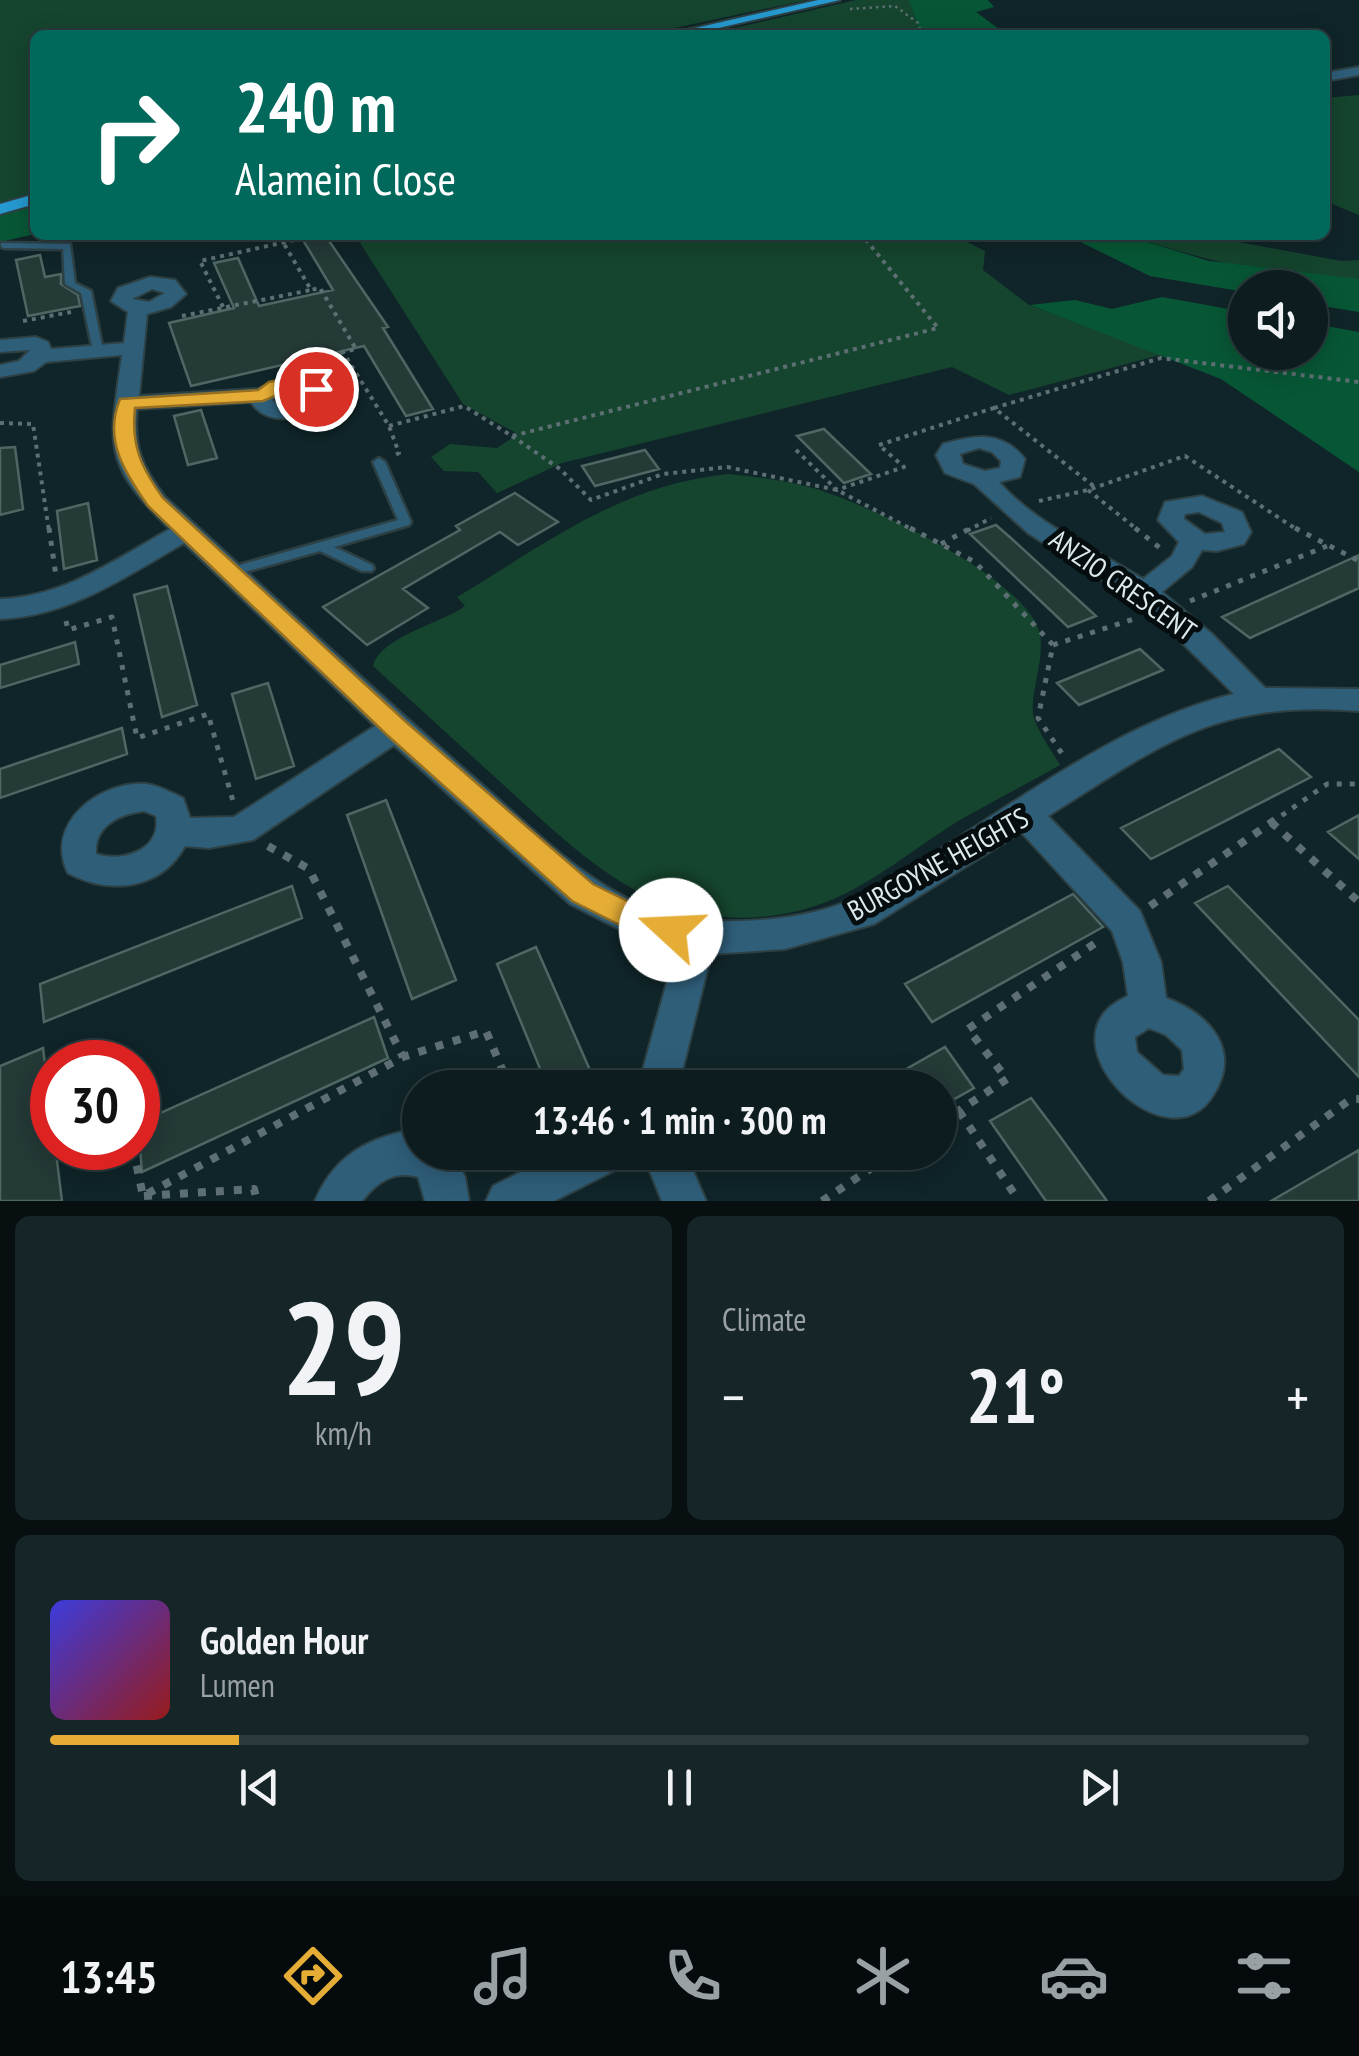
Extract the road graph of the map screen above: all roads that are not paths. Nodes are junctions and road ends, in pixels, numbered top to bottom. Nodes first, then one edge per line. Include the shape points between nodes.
1 (834, 0) edge
2 (694, 30) edge
3 (1359, 71) edge
4 (1330, 75) edge
5 (30, 200) edge
6 (0, 209) edge
7 (4, 245) dead end
8 (0, 346) edge
9 (98, 351) junction
10 (40, 356) junction
11 (0, 371) edge
12 (263, 396) dead end
13 (126, 402) junction
14 (379, 462) dead end
15 (983, 479) dead end
16 (186, 531) junction
17 (1194, 539) dead end
18 (324, 548) junction
19 (367, 568) dead end
20 (234, 572) junction
21 (1154, 601) junction
22 (0, 609) edge
23 (1256, 698) junction
24 (1359, 700) edge
25 (396, 728) junction
26 (1026, 815) junction
27 (174, 831) dead end
28 (698, 938) junction
29 (1150, 1010) dead end
30 (663, 1070) edge
31 (570, 1170) edge
32 (671, 1170) edge
33 (338, 1201) edge
34 (446, 1201) edge
35 (508, 1201) edge
36 (684, 1201) edge

1 - 2 main road
3 - 4 street
5 - 6 main road
7 - 9 lane via 67,246 70,284 86,291
8 - 10 street via 36,343
9 - 10 street
9 - 13 street, BURGOYNE HEIGHTS via 136,328
10 - 11 street
12 - 13 street
13 - 16 street, BURGOYNE HEIGHTS via 122,436 130,467
14 - 18 lane via 405,522
15 - 21 street, ANZIO CRESCENT via 1010,508
16 - 20 street, BURGOYNE HEIGHTS
16 - 22 street via 62,598
17 - 21 street
18 - 19 lane
18 - 20 lane
20 - 25 street, BURGOYNE HEIGHTS
21 - 23 street, ANZIO CRESCENT via 1210,647
23 - 24 street, BURGOYNE HEIGHTS
23 - 26 street, BURGOYNE HEIGHTS via 1190,718
25 - 27 street via 241,830
25 - 28 street, BURGOYNE HEIGHTS via 582,892 644,924
26 - 28 street, BURGOYNE HEIGHTS via 861,913 785,933
26 - 29 street via 1127,922
28 - 30 street
31 - 35 street
32 - 36 street
33 - 34 street via 358,1169 394,1152 429,1161 441,1175

